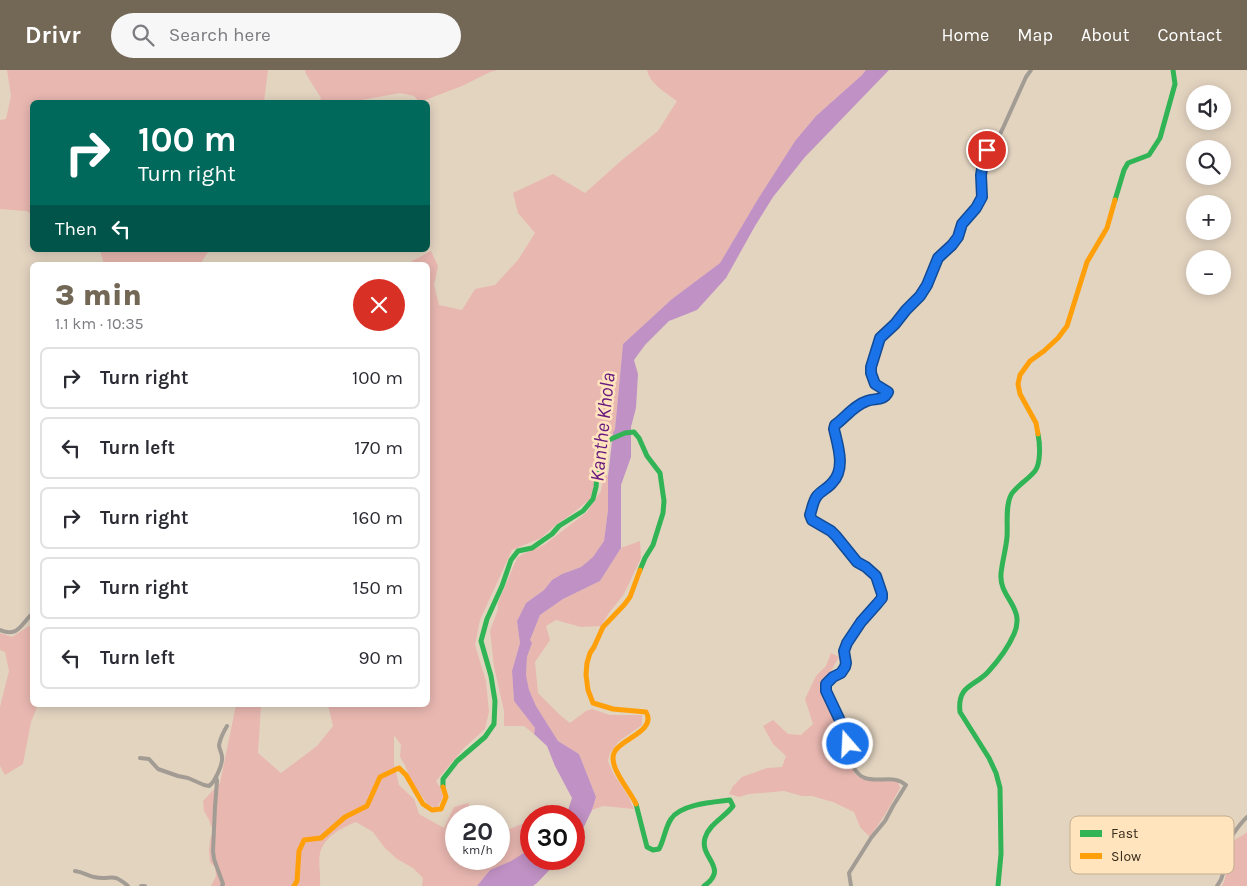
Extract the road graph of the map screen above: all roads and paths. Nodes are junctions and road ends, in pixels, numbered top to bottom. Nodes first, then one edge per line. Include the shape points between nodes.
1 (1031, 70) edge
2 (1173, 70) edge
3 (30, 616) edge
4 (0, 630) edge
5 (227, 726) dead end
6 (140, 758) dead end
7 (216, 777) junction
8 (1247, 817) edge
9 (1234, 833) edge
10 (75, 871) dead end
11 (1223, 874) edge
12 (128, 886) edge
13 (141, 886) edge
14 (146, 886) edge
15 (222, 886) edge
16 (294, 886) edge
17 (704, 886) edge
18 (851, 886) edge
19 (998, 886) edge
20 (1217, 886) edge

1 - 18 street via 997,140 984,157 982,197 976,208 962,224 952,245 938,258 920,296 880,338 871,373 875,384 888,395 855,407 835,425 840,463 837,477 816,498 810,515 812,520 836,536 857,562 876,576 882,594 847,643 845,667 826,684 826,691 844,729 854,769 865,778 896,779 906,785 849,873
2 - 19 street via 1175,84 1160,138 1149,155 1128,163 1107,228 1087,262 1067,326 1058,338 1030,361 1018,384 1036,423 1040,452 1036,470 1011,494 1008,505 1001,576 1002,587 1015,608 1018,623 1009,645 987,673 967,687 959,703 960,712 989,758 1000,788
3 - 4 street via 15,631 7,633
5 - 7 street via 219,744 223,760
6 - 7 street via 149,759 164,772 204,785 209,786
7 - 15 street via 213,851
8 - 9 street
10 - 12 street via 92,877 113,876
11 - 20 street
13 - 14 street
16 - 17 street via 299,851 304,840 321,838 345,817 368,806 380,777 399,768 423,804 432,810 441,809 446,797 443,779 494,724 491,676 481,641 511,560 518,551 532,548 583,511 593,499 604,442 634,432 660,473 663,513 630,597 603,627 590,653 586,675 588,690 592,703 613,710 646,712 648,715 641,731 617,748 612,764 632,795 647,847 660,849 673,816 681,809 730,800 734,806 704,838 704,846 714,865 713,877

